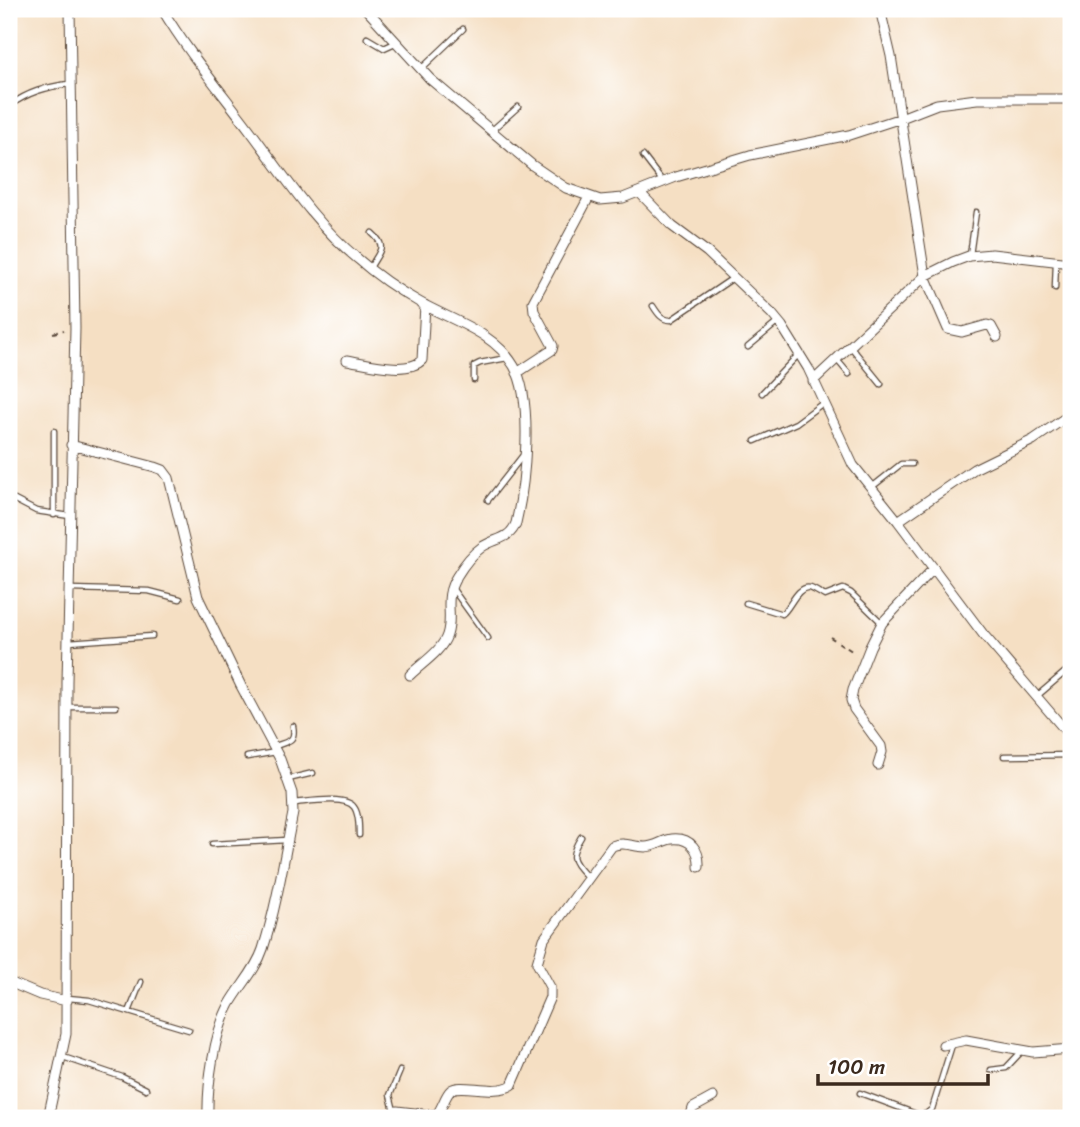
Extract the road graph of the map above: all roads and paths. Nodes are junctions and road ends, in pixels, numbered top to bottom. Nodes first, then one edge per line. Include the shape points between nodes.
1 (71, 9) edge
2 (162, 9) edge
3 (366, 9) edge
4 (880, 9) edge
5 (463, 29) dead end
6 (367, 38) dead end
7 (396, 43) junction
8 (420, 69) junction
9 (72, 83) junction
10 (1071, 99) edge
11 (9, 106) edge
12 (518, 107) dead end
13 (901, 118) junction
14 (491, 131) junction
15 (643, 156) dead end
16 (663, 182) junction
17 (639, 192) junction
18 (589, 197) junction
19 (976, 212) dead end
20 (372, 233) dead end
21 (970, 256) junction
22 (1056, 261) junction
23 (1071, 263) edge
24 (370, 268) junction
25 (925, 276) junction
26 (734, 277) junction
27 (1055, 288) dead end
28 (425, 305) junction
29 (653, 306) dead end
30 (779, 322) junction
31 (997, 337) dead end
32 (748, 347) dead end
33 (850, 347) junction
34 (799, 353) junction
35 (508, 358) junction
36 (837, 359) junction
37 (347, 360) dead end
38 (517, 373) junction
39 (849, 374) dead end
40 (474, 380) dead end
41 (813, 381) junction
42 (881, 384) dead end
43 (762, 393) dead end
44 (823, 403) junction
45 (1071, 414) edge
46 (54, 431) dead end
47 (755, 441) dead end
48 (71, 444) junction
49 (524, 453) junction
50 (912, 464) dead end
51 (871, 488) junction
52 (9, 497) edge
53 (488, 500) dead end
54 (54, 515) junction
55 (70, 516) junction
56 (898, 521) junction
57 (934, 568) junction
58 (451, 587) junction
59 (69, 589) junction
60 (180, 599) dead end
61 (746, 603) dead end
62 (882, 623) junction
63 (152, 636) dead end
64 (830, 637) dead end
65 (488, 638) dead end
66 (68, 643) junction
67 (865, 659) junction
68 (1071, 667) edge
69 (410, 675) dead end
70 (1037, 697) junction
71 (67, 707) junction
72 (116, 707) dead end
73 (293, 726) dead end
74 (1071, 737) edge
75 (275, 749) junction
76 (1071, 755) edge
77 (247, 757) dead end
78 (1004, 757) dead end
79 (878, 765) dead end
80 (313, 773) dead end
81 (288, 779) junction
82 (294, 803) junction
83 (359, 835) dead end
84 (581, 837) dead end
85 (287, 840) junction
86 (212, 844) dead end
87 (699, 867) dead end
88 (587, 877) junction
89 (9, 982) edge
90 (141, 982) dead end
91 (67, 999) junction
92 (130, 1012) junction
93 (189, 1030) dead end
94 (954, 1042) junction
95 (943, 1045) dead end
96 (1071, 1049) edge
97 (1022, 1051) junction
98 (63, 1057) junction
99 (991, 1070) dead end
100 (400, 1071) dead end
101 (146, 1089) dead end
102 (860, 1093) dead end
103 (713, 1097) dead end
104 (392, 1115) edge
105 (48, 1118) edge
106 (201, 1118) edge
107 (207, 1118) edge
108 (690, 1118) edge

1 - 9 street
2 - 24 street via 311,212
3 - 7 street
4 - 13 street
5 - 8 lane
6 - 7 lane via 384,48
7 - 8 street
8 - 14 street
9 - 11 lane via 44,88
9 - 48 street via 75,328
10 - 13 street via 977,99 937,104
12 - 14 lane
13 - 16 street via 849,135 733,159
13 - 25 street
14 - 18 street via 553,180
15 - 16 lane
16 - 17 street
17 - 18 street via 611,200
17 - 26 street
18 - 38 street via 533,302 552,350
19 - 21 lane
20 - 24 lane via 382,246
21 - 22 street
21 - 25 street
22 - 23 street
22 - 27 lane
24 - 28 street
25 - 31 street via 948,329 962,332 987,325
25 - 33 street
26 - 29 lane via 671,320
26 - 30 street
28 - 35 street via 480,332
28 - 37 street via 422,360 417,366
30 - 32 lane
30 - 34 street
33 - 36 street
33 - 42 lane
34 - 41 street
34 - 43 lane
35 - 38 street
35 - 40 lane via 474,366
36 - 39 lane
36 - 41 street
38 - 49 street via 527,419
41 - 44 street
44 - 47 lane via 796,423
44 - 51 street via 853,465
45 - 56 street via 1033,440 974,469
46 - 54 lane
48 - 55 street
48 - 75 street via 155,467 169,478 198,597
49 - 53 lane
49 - 58 street via 513,531 479,548
50 - 51 lane via 901,464
51 - 56 street
52 - 54 lane
54 - 55 lane
55 - 59 street
56 - 57 street
57 - 62 street
57 - 70 street
58 - 65 lane
58 - 69 street via 447,636
59 - 60 lane via 149,591
59 - 66 street
61 - 62 lane via 782,614 804,588 825,596 843,589
62 - 67 street
63 - 66 lane
64 - 67 path
66 - 71 street
67 - 79 street via 851,699 881,746
68 - 70 lane
70 - 74 street
71 - 72 lane
71 - 91 street
73 - 75 lane via 293,738
75 - 77 lane
75 - 81 street
76 - 78 lane
80 - 81 lane
81 - 82 street
82 - 83 lane via 349,803 357,815
82 - 85 street
84 - 88 lane via 572,858
85 - 86 lane
85 - 107 street via 262,949 221,1026
87 - 88 street via 699,853 681,839 644,847 618,843
88 - 104 street via 538,953 537,963 550,986 550,997 512,1085 496,1090 453,1088 434,1114
89 - 91 street via 40,995
90 - 92 lane
91 - 92 lane
91 - 98 street
92 - 93 lane
94 - 95 street
94 - 97 street
94 - 102 lane via 932,1109 926,1114
96 - 97 street
97 - 99 lane via 1006,1068
98 - 101 lane
98 - 105 street
100 - 104 lane via 390,1095
103 - 108 street via 693,1108
106 - 107 lane

